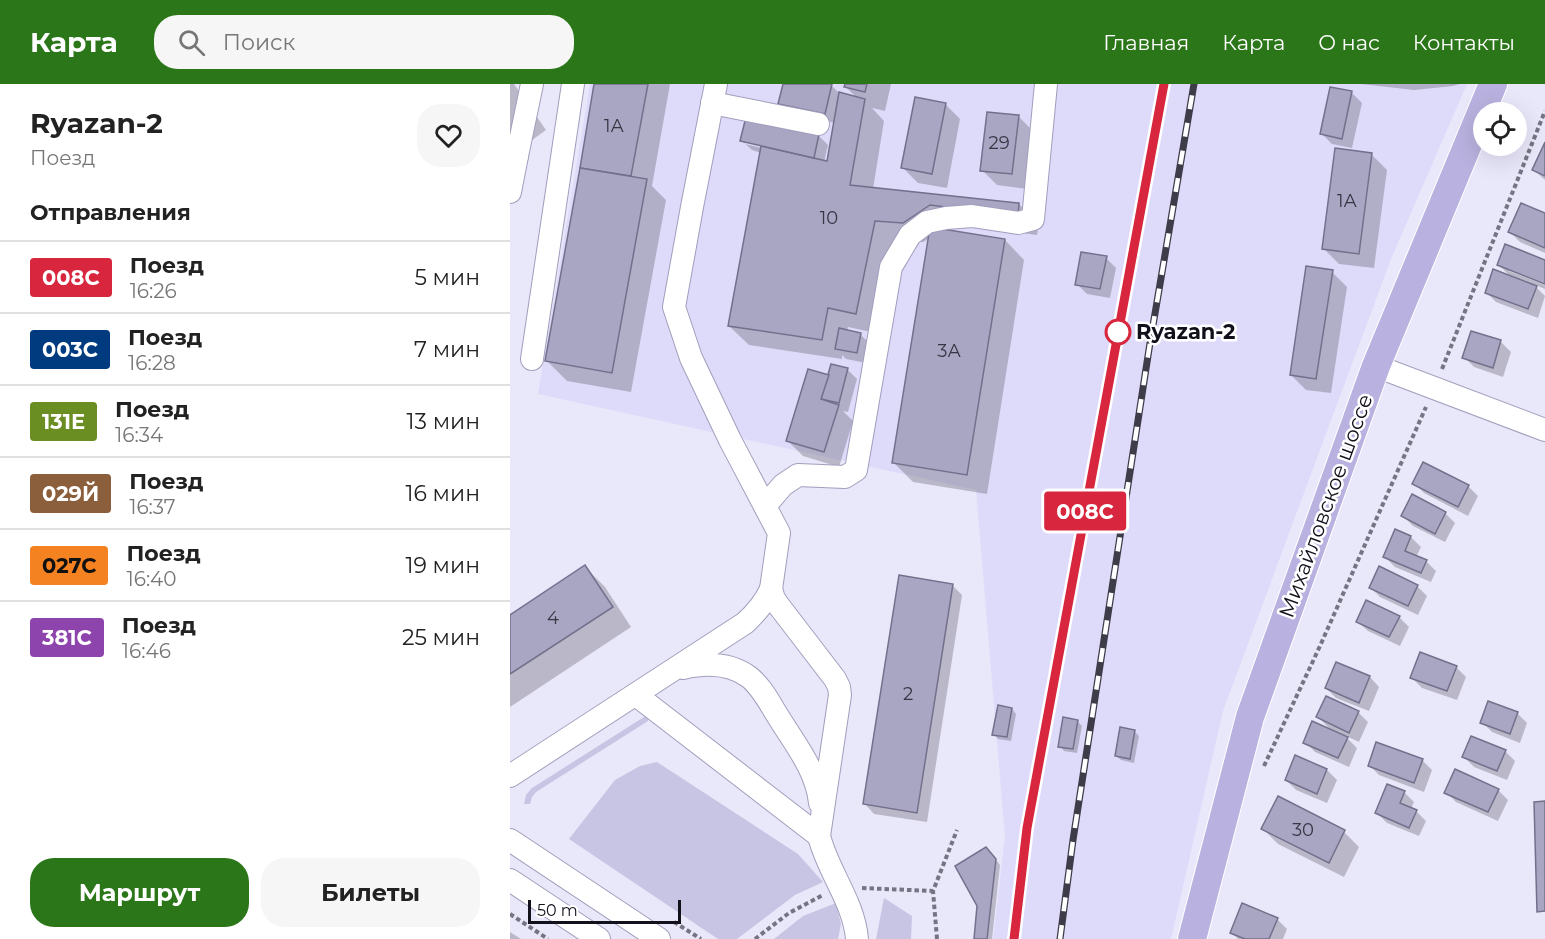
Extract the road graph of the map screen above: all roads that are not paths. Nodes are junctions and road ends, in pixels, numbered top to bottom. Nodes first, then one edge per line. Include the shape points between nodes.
1 (532, 84) edge
2 (573, 84) edge
3 (1047, 84) edge
4 (1494, 84) edge
5 (714, 94) edge
6 (819, 124) dead end
7 (514, 158) edge
8 (510, 192) edge
9 (532, 359) dead end
10 (1376, 366) junction
11 (1545, 430) edge
12 (765, 506) junction
13 (771, 589) junction
14 (675, 669) junction
15 (636, 694) junction
16 (510, 776) edge
17 (820, 825) junction
18 (510, 840) edge
19 (510, 880) edge
20 (599, 939) edge
21 (659, 939) edge
22 (857, 939) edge
23 (1192, 939) edge

1 - 7 street
2 - 9 street
3 - 12 street via 1033,219 1018,223 972,216 946,218 927,222 910,235 891,267 856,470 844,477 798,475
4 - 10 main road, Михайловское шоссе
5 - 6 street
5 - 12 street via 674,307 691,358
7 - 8 street
10 - 11 street
10 - 23 main road, Михайловское шоссе via 1250,717
12 - 13 street via 779,533
13 - 14 street via 745,623
13 - 17 street via 774,599 839,687
14 - 15 street
14 - 17 street via 718,664 749,677 807,763 819,795
15 - 16 street
15 - 17 street
17 - 22 street via 823,852 850,909
18 - 21 street
19 - 20 street

